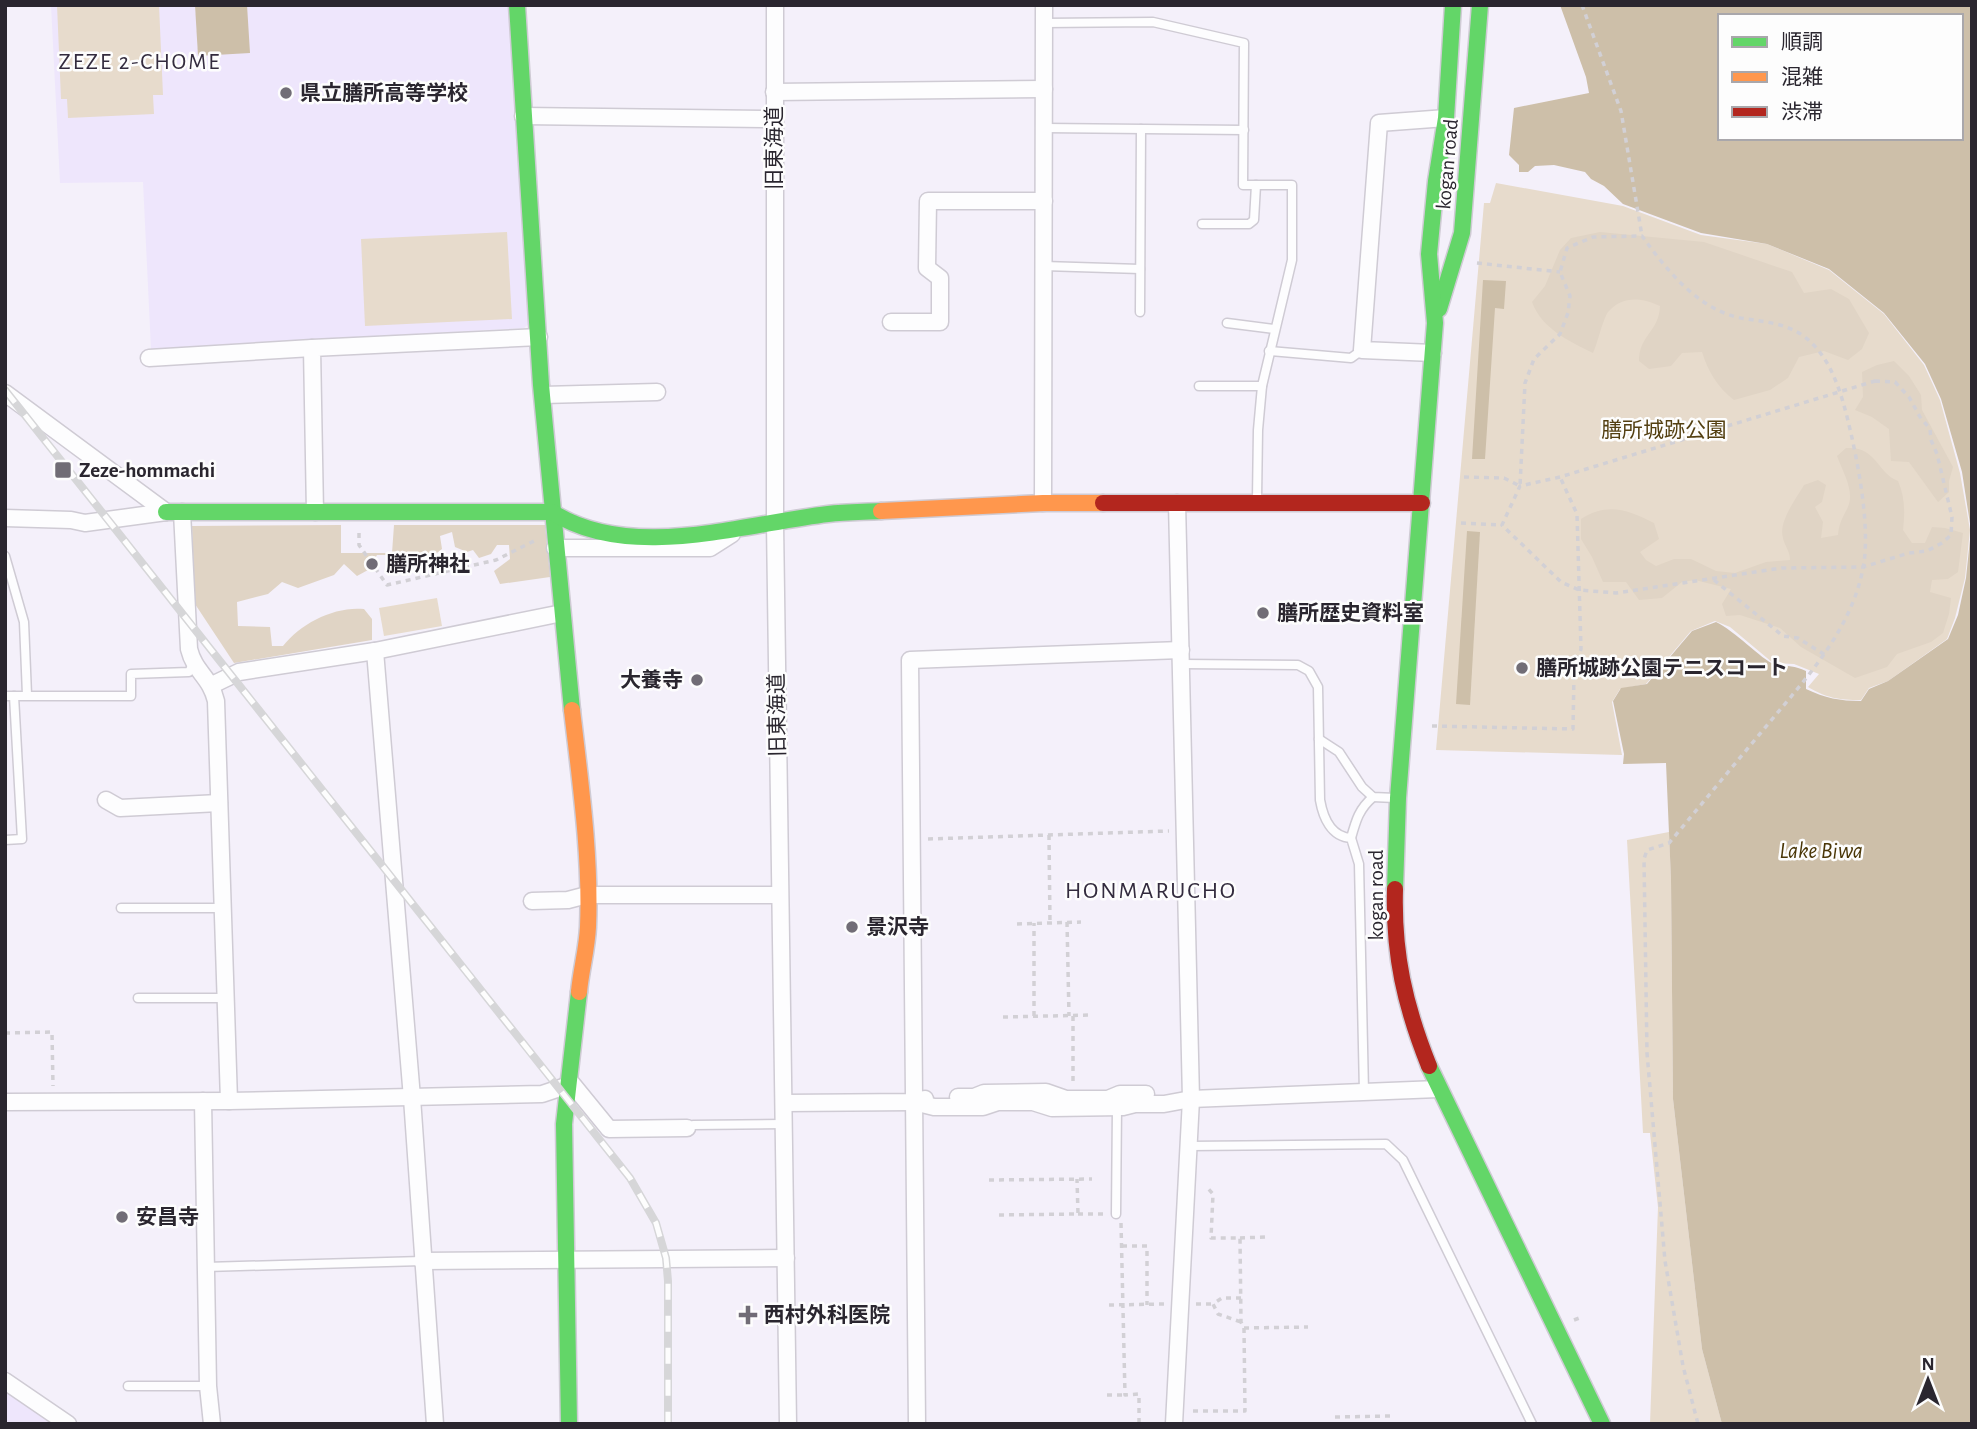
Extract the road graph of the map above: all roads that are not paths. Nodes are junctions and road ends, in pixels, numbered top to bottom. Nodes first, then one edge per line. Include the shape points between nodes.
1 (517, 5) edge
2 (775, 5) edge
3 (1044, 5) edge
4 (1453, 5) edge
5 (1480, 5) edge
6 (1044, 23) junction
7 (1044, 89) junction
8 (774, 92) junction
9 (523, 116) junction
10 (1446, 118) junction
11 (774, 119) junction
12 (1045, 128) junction
13 (1140, 129) junction
14 (1244, 130) junction
15 (1256, 184) junction
16 (1044, 201) junction
17 (1202, 225) dead end
18 (1044, 266) junction
19 (1140, 269) junction
20 (1140, 312) dead end
21 (891, 322) dead end
22 (1227, 323) dead end
23 (1435, 323) junction
24 (1274, 329) junction
25 (539, 337) junction
26 (312, 348) junction
27 (1362, 350) junction
28 (1269, 351) junction
29 (1433, 353) junction
30 (149, 358) dead end
31 (1199, 386) dead end
32 (1262, 387) junction
33 (657, 392) dead end
34 (5, 393) edge
35 (543, 395) junction
36 (1043, 503) junction
37 (1177, 503) junction
38 (1257, 503) junction
39 (1422, 503) junction
40 (174, 512) junction
41 (552, 512) junction
42 (314, 513) junction
43 (5, 518) edge
44 (775, 524) junction
45 (736, 530) junction
46 (554, 540) junction
47 (6, 559) edge
48 (562, 614) junction
49 (375, 651) junction
50 (1181, 657) junction
51 (193, 664) junction
52 (212, 685) junction
53 (27, 695) junction
54 (9, 696) edge
55 (1319, 739) junction
56 (1373, 797) junction
57 (1398, 798) junction
58 (106, 800) dead end
59 (219, 803) junction
60 (1351, 838) junction
61 (5, 840) edge
62 (587, 895) junction
63 (778, 895) junction
64 (532, 901) dead end
65 (121, 908) dead end
66 (223, 908) junction
67 (138, 998) dead end
68 (226, 998) junction
69 (569, 1082) junction
70 (1438, 1089) junction
71 (1364, 1092) junction
72 (412, 1098) junction
73 (1191, 1099) junction
74 (203, 1101) junction
75 (229, 1101) junction
76 (5, 1102) edge
77 (784, 1102) junction
78 (914, 1102) junction
79 (1117, 1107) junction
80 (784, 1124) junction
81 (687, 1128) joint
82 (1189, 1146) junction
83 (1116, 1214) road end
84 (565, 1258) junction
85 (786, 1258) junction
86 (422, 1261) junction
87 (206, 1266) junction
88 (5, 1381) edge
89 (128, 1386) dead end
90 (208, 1386) junction
91 (1181, 1419) edge
92 (68, 1424) edge
93 (212, 1424) edge
94 (435, 1424) edge
95 (569, 1424) edge
96 (788, 1424) edge
97 (917, 1424) edge
98 (1532, 1424) edge
99 (1602, 1424) edge

1 - 9 street
2 - 8 street, 旧東海道
3 - 6 street
4 - 10 street, kogan road
5 - 23 street, kogan road via 1462,233
6 - 7 street
6 - 14 lane via 1153,22 1244,43
7 - 8 street
7 - 12 street
8 - 11 street, 旧東海道
9 - 11 street
9 - 25 street
10 - 23 street, kogan road via 1429,254
10 - 27 street via 1379,123
11 - 44 street, 旧東海道
12 - 13 lane
12 - 16 street
13 - 14 lane
13 - 19 lane
14 - 15 lane via 1243,184
15 - 17 lane via 1254,220 1249,224
15 - 24 lane via 1292,185 1292,260
16 - 18 street
16 - 21 street via 928,201 927,268 940,278 940,322
18 - 19 lane
18 - 36 street
19 - 20 lane
22 - 24 lane
23 - 29 street, kogan road
24 - 28 lane
25 - 26 street
25 - 35 street
26 - 30 street
26 - 42 street
27 - 28 lane via 1351,358
27 - 29 street
28 - 32 lane
29 - 39 street, kogan road
31 - 32 lane
32 - 38 lane
33 - 35 street
34 - 40 street
35 - 41 street
36 - 37 street
36 - 44 street via 829,514
37 - 38 street
37 - 50 street
38 - 39 street
39 - 57 street, kogan road
40 - 42 street
40 - 43 street via 85,523
40 - 51 street
41 - 42 street
41 - 45 street via 569,523 603,533 698,536
41 - 46 street
44 - 45 street
44 - 63 street, 旧東海道
45 - 46 street via 710,548
46 - 48 street
47 - 53 lane via 24,622
48 - 49 street
48 - 62 street
49 - 52 street via 239,672
49 - 72 street
50 - 55 lane via 1298,665 1309,671 1318,687
50 - 73 street
50 - 78 street via 910,660
51 - 52 street
51 - 53 lane via 189,672 131,674 131,696
52 - 59 street
53 - 54 lane
54 - 61 lane via 22,839
55 - 56 lane via 1339,752
55 - 60 lane via 1323,816 1335,832
56 - 57 lane
56 - 60 lane via 1356,817
57 - 70 street, kogan road via 1394,931 1405,998
58 - 59 street via 120,808
59 - 66 street
60 - 71 lane via 1359,863
62 - 63 street
62 - 64 street
62 - 69 street via 587,953
63 - 77 street, 旧東海道
65 - 66 lane
66 - 68 street
67 - 68 lane
68 - 75 street
69 - 72 street via 542,1094
69 - 81 street via 609,1129
69 - 84 street via 564,1124
70 - 71 street
70 - 99 street, kogan road
71 - 73 street
72 - 75 street
72 - 86 street
73 - 78 street via 1164,1094 1066,1099 1046,1093 984,1093
73 - 79 street
73 - 82 street
74 - 75 street
74 - 76 street
74 - 87 street
77 - 78 street
77 - 80 street, 旧東海道
78 - 79 street via 934,1107 1033,1102 1052,1108
78 - 97 street
79 - 83 lane
80 - 81 lane
80 - 85 street, 旧東海道
82 - 91 street
82 - 98 lane via 1385,1144 1403,1160
84 - 85 street
84 - 86 street
84 - 95 street
85 - 96 street, 旧東海道
86 - 87 lane
86 - 94 street
87 - 90 street
88 - 92 street
89 - 90 lane
90 - 93 street

